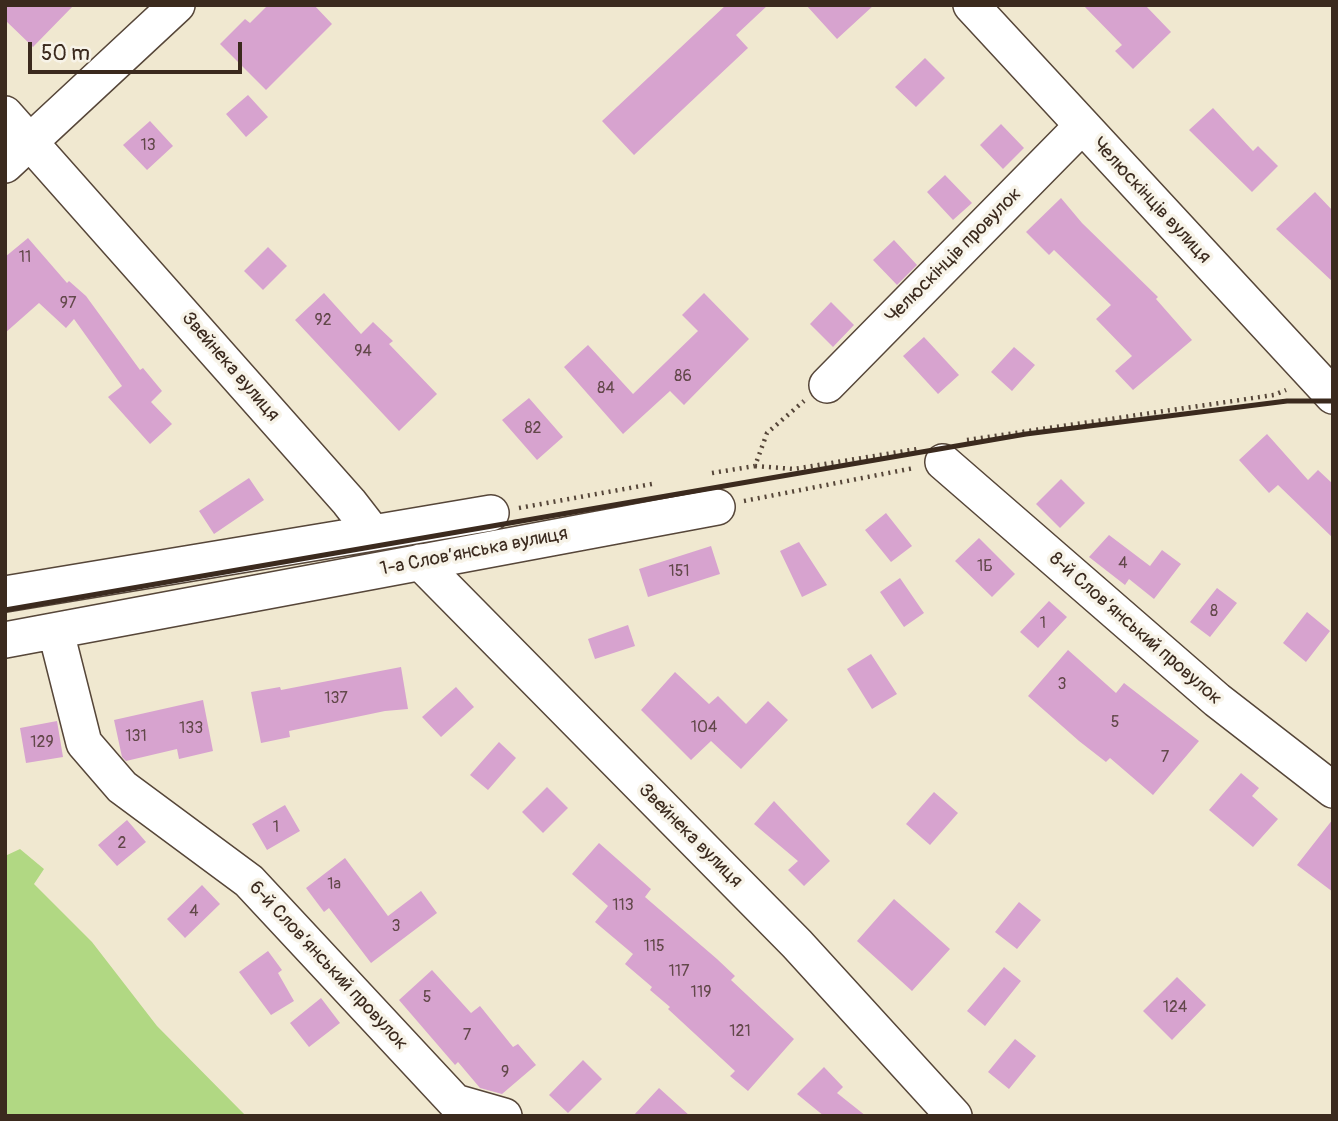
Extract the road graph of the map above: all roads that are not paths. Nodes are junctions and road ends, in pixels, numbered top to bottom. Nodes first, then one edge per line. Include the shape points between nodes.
1 (177, 5) edge
2 (971, 5) edge
3 (5, 114) edge
4 (1082, 126) junction
5 (31, 142) junction
6 (5, 165) edge
7 (1327, 378) edge
8 (827, 385) road end
9 (942, 451) road end
10 (716, 507) road end
11 (491, 513) road end
12 (373, 533) junction
13 (420, 562) junction
14 (5, 594) edge
15 (56, 632) junction
16 (5, 640) edge
17 (1333, 790) edge
18 (504, 1116) edge
19 (954, 1116) edge

1 - 5 street
2 - 4 street, Челюскінців вулиця
3 - 5 street, Звейнека вулиця
4 - 7 street, Челюскінців вулиця via 1290,351
4 - 8 street, Челюскінців провулок
5 - 6 street
5 - 12 street, Звейнека вулиця
9 - 17 street, 8-й Слов’янський провулок via 1217,700
10 - 13 street, 1-а Слов’янська вулиця
11 - 12 street
12 - 14 street
13 - 15 street, 1-а Слов’янська вулиця
13 - 19 street, Звейнека вулиця via 797,944
15 - 16 street, 1-а Слов’янська вулиця
15 - 18 street, 6-й Слов’янський провулок via 84,743 122,787 249,881 455,1102

